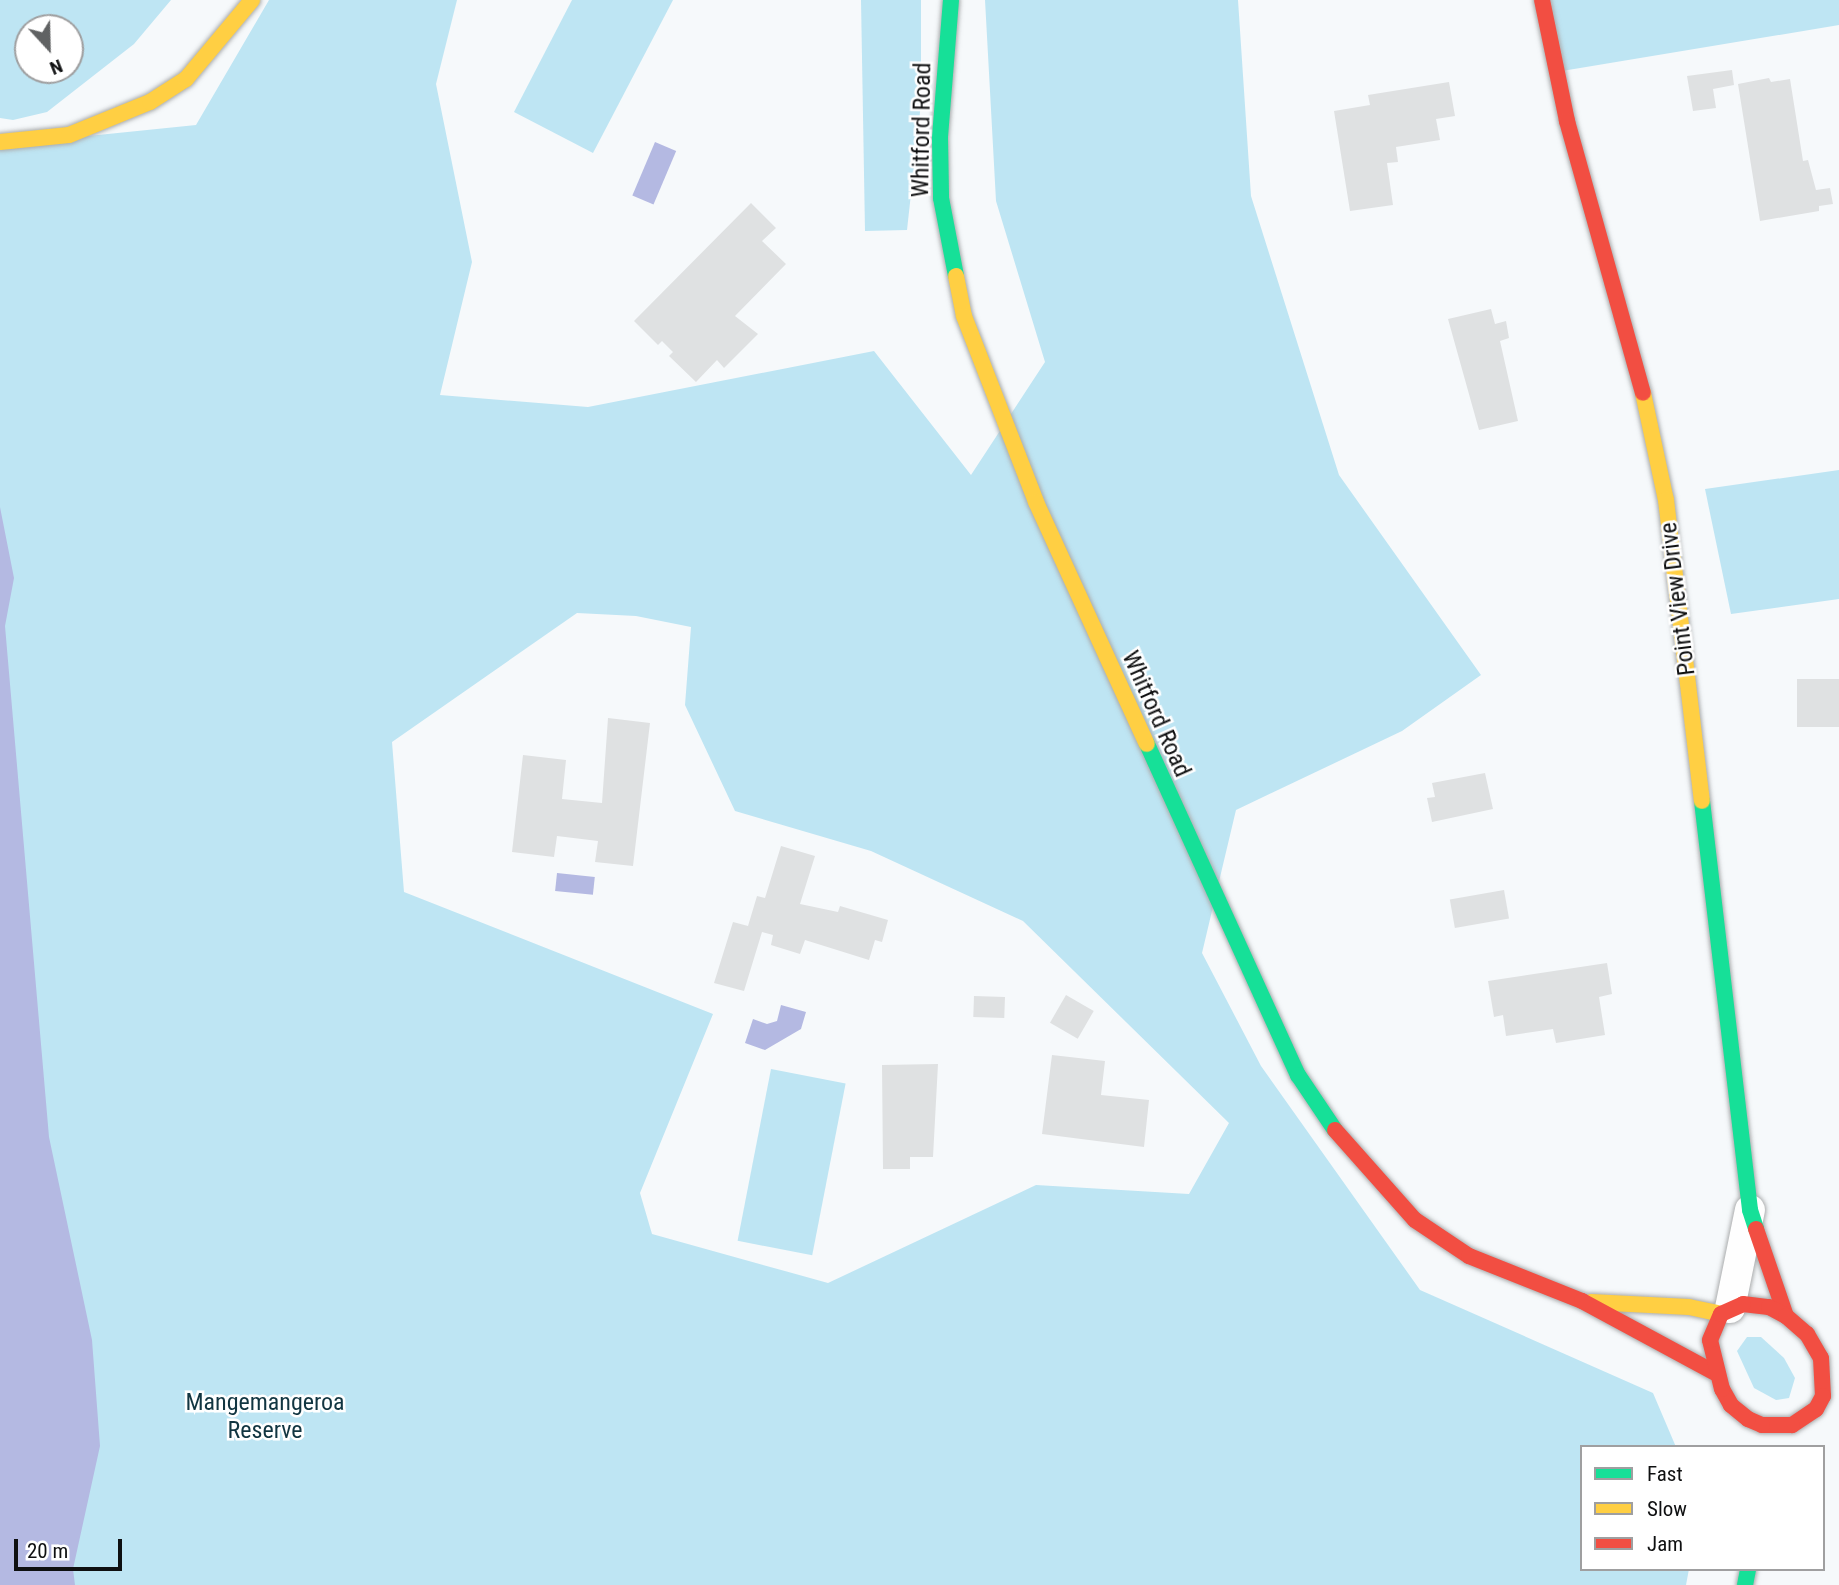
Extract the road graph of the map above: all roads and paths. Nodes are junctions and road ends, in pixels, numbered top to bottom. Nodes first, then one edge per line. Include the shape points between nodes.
1 (253, 0) edge
2 (951, 0) edge
3 (1542, 0) edge
4 (0, 142) edge
5 (1750, 1210) junction
6 (1582, 1301) junction
7 (1726, 1311) junction
8 (1786, 1316) junction
9 (1821, 1357) junction
10 (1839, 1366) edge
11 (1715, 1373) junction
12 (1731, 1405) junction
13 (1839, 1408) edge
14 (1816, 1409) junction
15 (1792, 1425) junction
16 (1737, 1436) dead end
17 (1786, 1445) edge

1 - 4 main road via 186,79 150,102 69,135
2 - 6 main road, Whitford Road via 940,138 941,198 964,316 1036,502 1277,1033 1349,1151 1415,1220 1469,1256
3 - 5 main road, Point View Drive via 1567,121 1644,397 1666,500
5 - 7 street, Point View Drive
5 - 8 main road, Point View Drive
6 - 7 main road, Whitford Road
6 - 11 main road, Whitford Road
7 - 8 main road via 1756,1305
7 - 11 main road via 1710,1340
8 - 9 main road via 1807,1334
9 - 10 main road
9 - 14 main road via 1824,1384
11 - 12 main road
12 - 15 main road via 1762,1425
12 - 16 main road
13 - 14 main road
14 - 15 main road
15 - 17 main road

